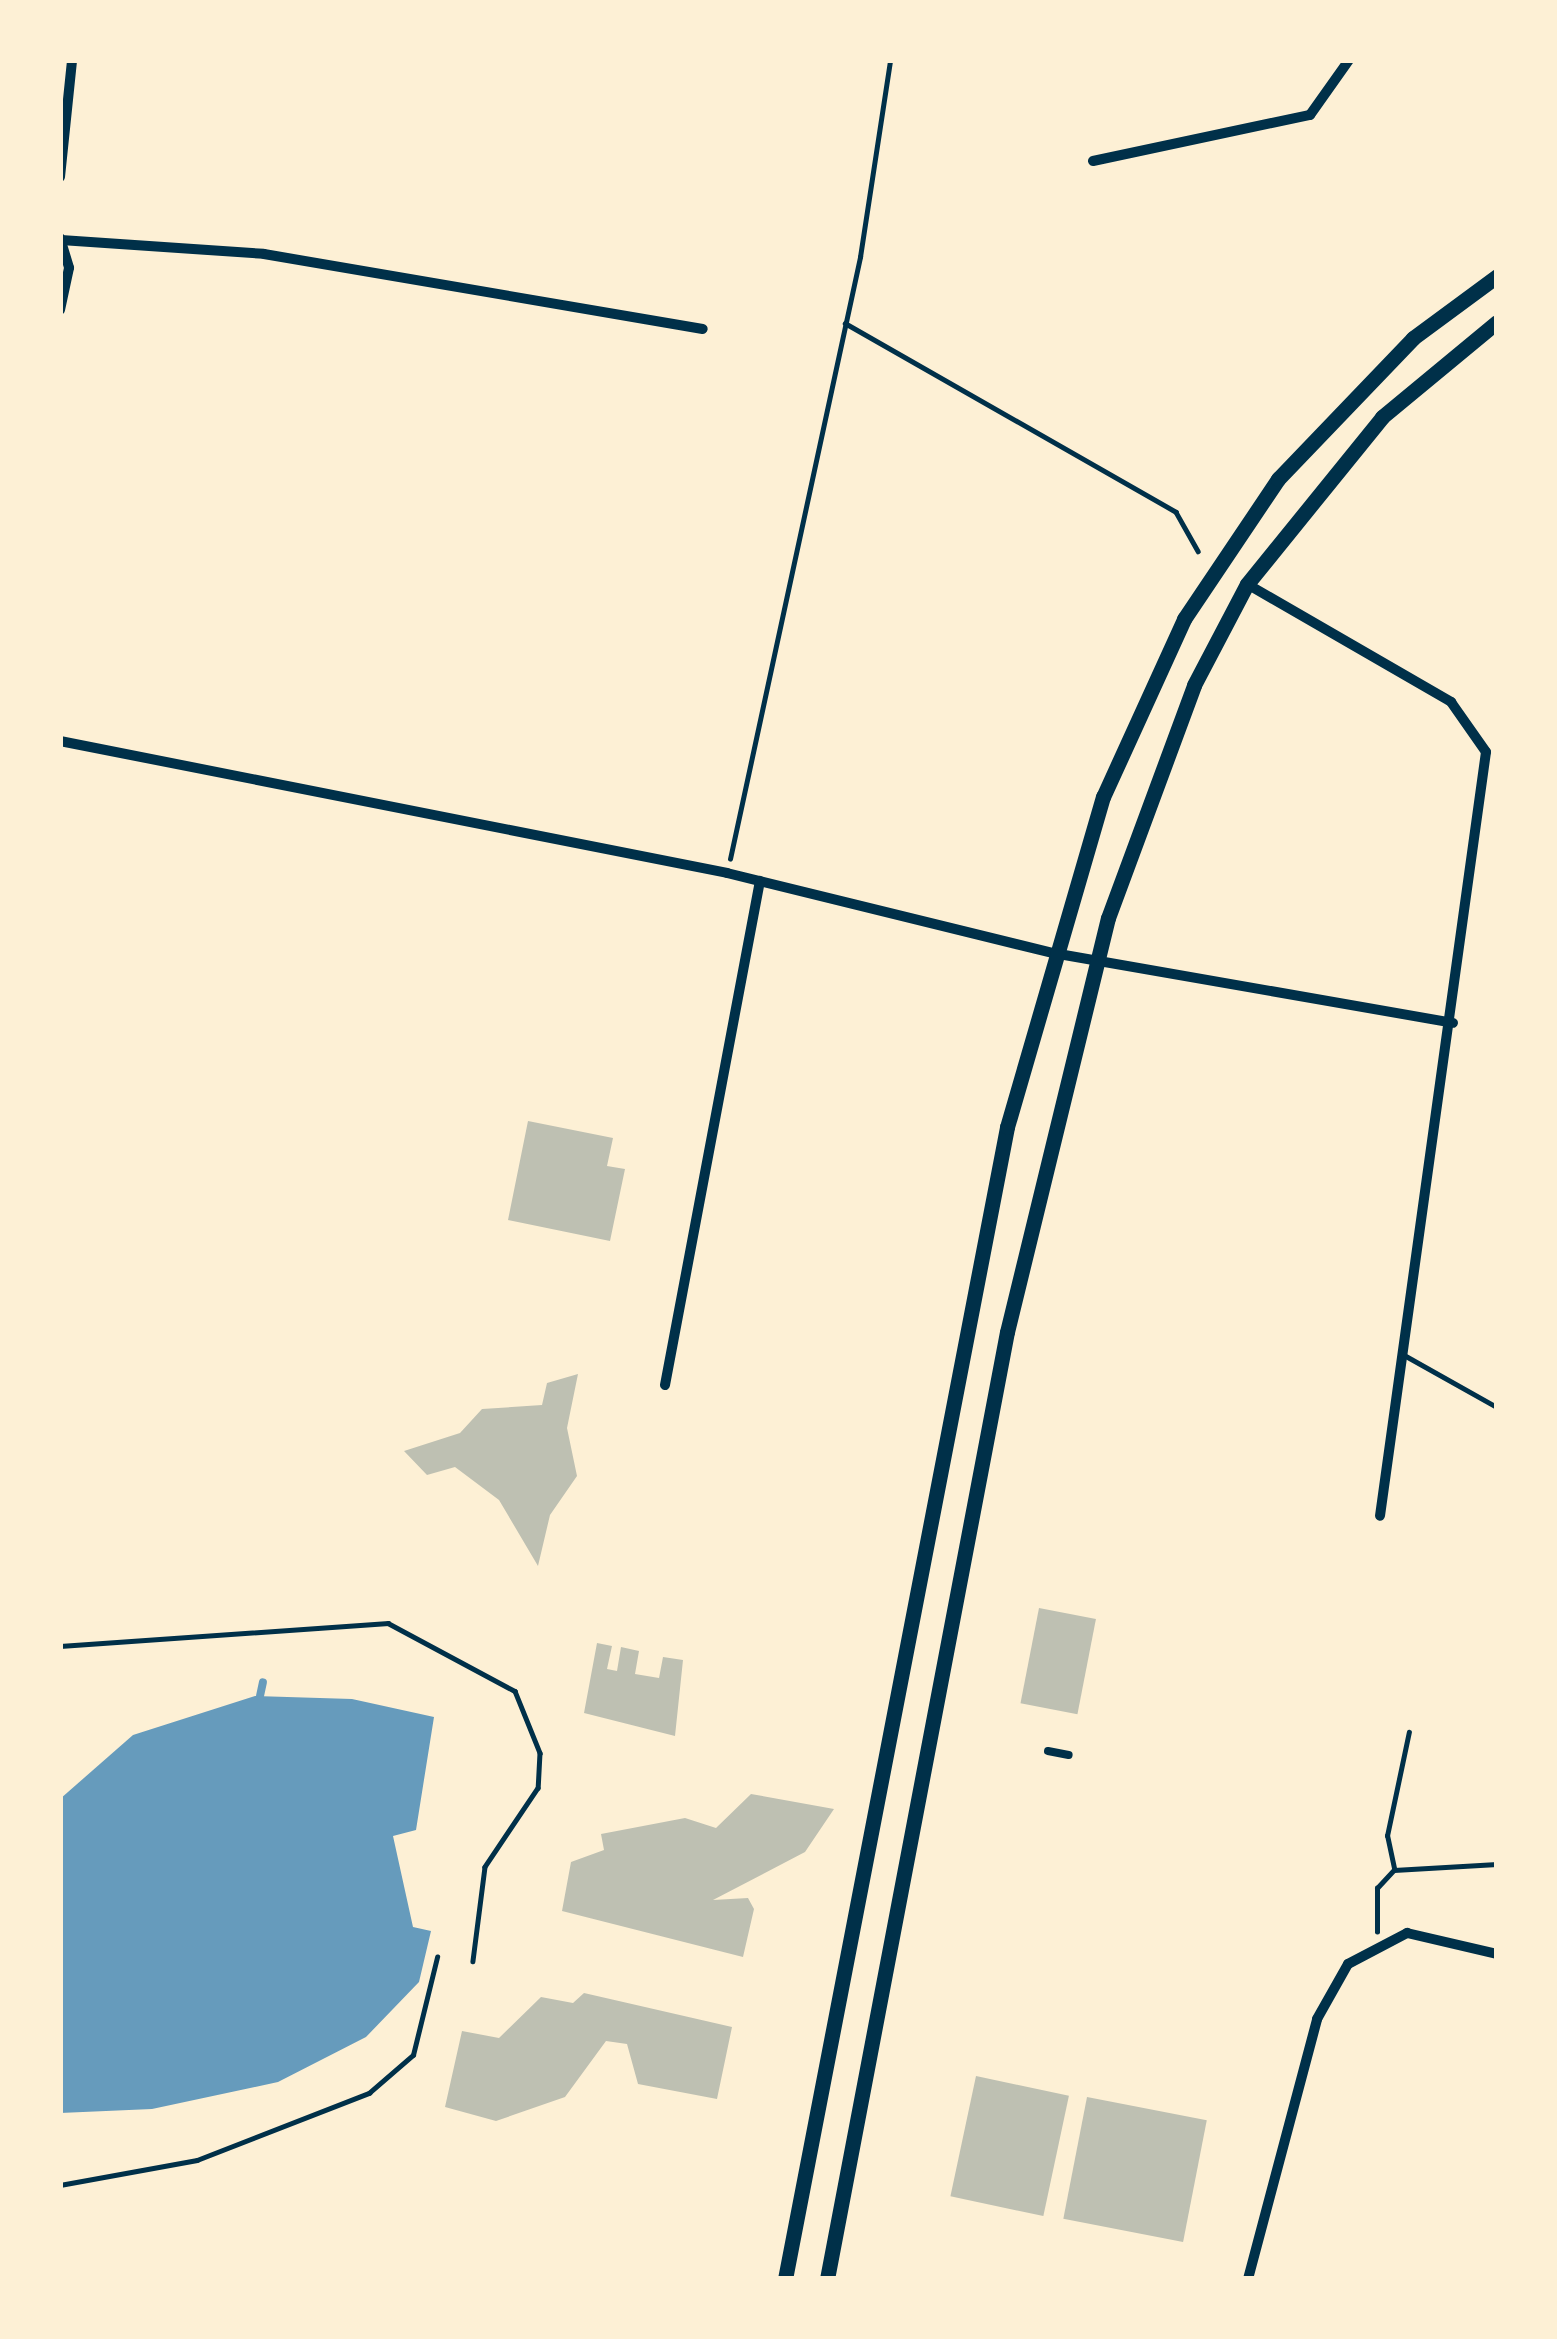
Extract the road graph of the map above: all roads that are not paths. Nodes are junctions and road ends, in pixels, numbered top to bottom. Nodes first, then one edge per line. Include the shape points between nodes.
1 (72, 60) edge
2 (1349, 60) edge
3 (1093, 161) dead end
4 (60, 177) edge
5 (60, 239) edge
6 (1497, 276) edge
7 (60, 310) edge
8 (1497, 322) edge
9 (704, 329) dead end
10 (1247, 584) junction
11 (60, 741) edge
12 (760, 881) junction
13 (1053, 953) junction
14 (1096, 960) junction
15 (1453, 1023) junction
16 (1406, 1357) junction
17 (665, 1385) dead end
18 (1497, 1407) edge
19 (1380, 1516) dead end
20 (1048, 1751) dead end
21 (1070, 1755) dead end
22 (1497, 1954) edge
23 (785, 2279) edge
24 (827, 2279) edge
25 (1248, 2279) edge

1 - 4 street
2 - 3 street via 1310,116
5 - 7 street
5 - 9 street via 264,254
6 - 13 main road via 1324,424 1229,544 1141,700
8 - 10 main road via 1382,417
10 - 14 main road via 1193,686
10 - 15 street via 1451,702 1486,752
11 - 12 street
12 - 13 street
12 - 17 street
13 - 14 street
13 - 23 main road via 1007,1127
14 - 15 street
14 - 24 main road via 1006,1332
15 - 16 street
16 - 18 lane
16 - 19 street
20 - 21 street
22 - 25 street via 1433,1931 1379,1942 1348,1964 1317,2019

